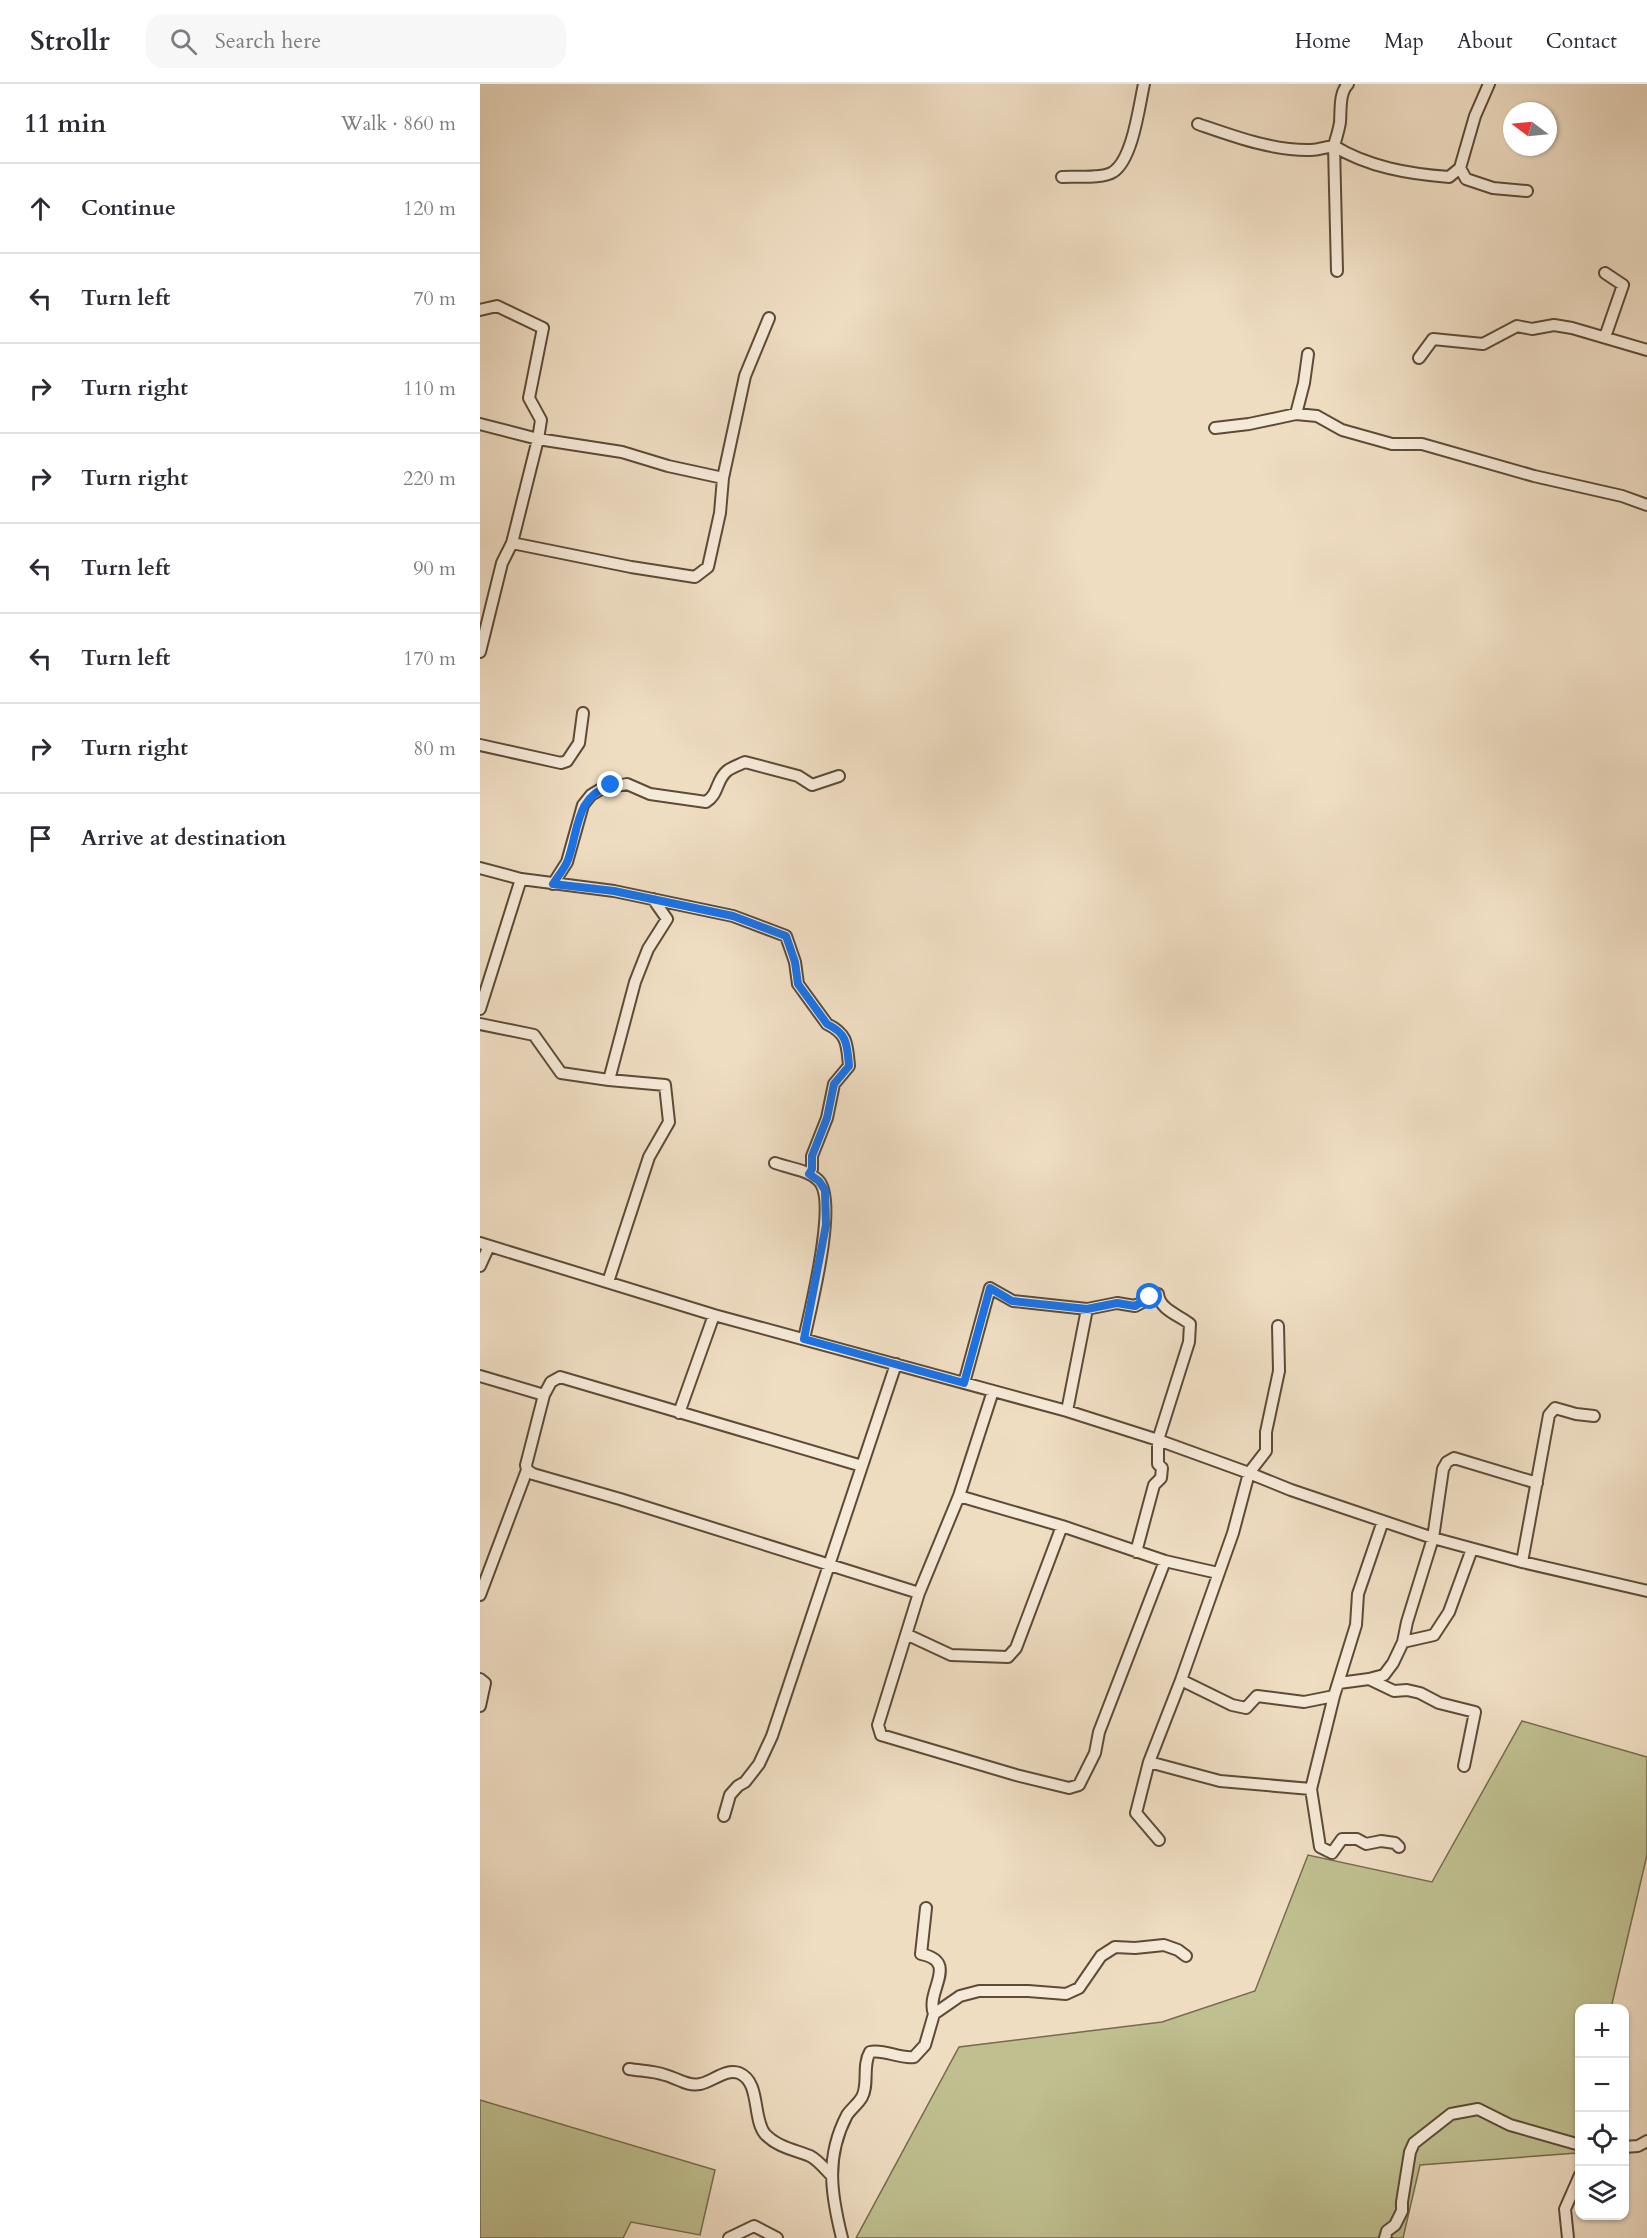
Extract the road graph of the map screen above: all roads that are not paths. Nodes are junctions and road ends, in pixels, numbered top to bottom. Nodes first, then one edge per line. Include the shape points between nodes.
1 (1144, 84) edge
2 (1348, 84) edge
3 (1489, 84) edge
4 (1198, 124) dead end
5 (1334, 146) junction
6 (1460, 168) junction
7 (1062, 177) dead end
8 (1527, 191) dead end
9 (1337, 271) dead end
10 (1605, 273) dead end
11 (480, 310) edge
12 (769, 318) dead end
13 (1605, 338) junction
14 (1647, 350) edge
15 (1308, 354) dead end
16 (1419, 358) dead end
17 (1296, 414) junction
18 (480, 424) edge
19 (1215, 428) dead end
20 (538, 439) junction
21 (723, 478) junction
22 (1647, 505) edge
23 (512, 543) junction
24 (480, 652) edge
25 (583, 713) dead end
26 (480, 745) edge
27 (839, 776) dead end
28 (480, 868) edge
29 (521, 879) junction
30 (553, 884) junction
31 (653, 899) junction
32 (480, 1009) edge
33 (480, 1024) edge
34 (609, 1080) junction
35 (776, 1163) dead end
36 (809, 1174) junction
37 (485, 1244) edge
38 (480, 1266) edge
39 (608, 1282) junction
40 (1087, 1309) junction
41 (714, 1315) junction
42 (1278, 1326) dead end
43 (804, 1339) junction
44 (896, 1364) junction
45 (480, 1376) edge
46 (964, 1383) junction
47 (993, 1391) junction
48 (544, 1395) junction
49 (1067, 1411) junction
50 (679, 1413) junction
51 (1594, 1416) dead end
52 (1158, 1440) junction
53 (862, 1466) junction
54 (527, 1470) junction
55 (1249, 1473) junction
56 (1537, 1483) junction
57 (959, 1496) junction
58 (1383, 1521) junction
59 (1062, 1526) junction
60 (1433, 1538) junction
61 (1472, 1549) junction
62 (1136, 1552) junction
63 (1165, 1561) junction
64 (1522, 1562) junction
65 (828, 1563) junction
66 (1218, 1573) junction
67 (1647, 1591) edge
68 (919, 1593) junction
69 (480, 1595) edge
70 (908, 1635) junction
71 (1403, 1642) junction
72 (480, 1679) edge
73 (1369, 1679) junction
74 (1181, 1680) junction
75 (1339, 1683) junction
76 (1334, 1696) junction
77 (480, 1706) edge
78 (1149, 1762) junction
79 (1464, 1766) dead end
80 (1311, 1789) junction
81 (724, 1816) dead end
82 (1159, 1840) dead end
83 (1399, 1847) dead end
84 (926, 1908) dead end
85 (1186, 1956) dead end
86 (934, 2014) junction
87 (629, 2069) dead end
88 (1647, 2141) edge
89 (1575, 2144) edge
90 (1629, 2147) edge
91 (831, 2175) junction
92 (1575, 2186) edge
93 (729, 2238) edge
94 (777, 2238) edge
95 (842, 2238) edge
96 (1385, 2238) edge
97 (1568, 2238) edge

1 - 7 street via 1127,153 1119,166 1112,173
2 - 5 street via 1344,88
3 - 6 street
4 - 5 street via 1271,145 1311,150
5 - 6 street via 1391,170 1449,177
5 - 9 street
6 - 8 street via 1466,179 1493,188
10 - 13 street via 1623,285
11 - 20 street via 496,306 543,328 529,398 541,420
12 - 21 street via 745,376
13 - 14 street
13 - 16 street via 1554,325 1532,329 1517,326 1483,345 1433,339
15 - 17 street
17 - 19 street
17 - 22 street via 1317,416 1342,430 1392,444 1422,444
18 - 20 street
20 - 21 street via 622,452
20 - 23 street
21 - 23 street via 708,567 695,577
23 - 24 street via 502,563
25 - 26 street via 579,743 567,761 561,763
27 - 30 street via 812,785 798,776 745,762 727,771 706,802 650,794 627,784 601,789 583,805 567,862
28 - 29 street
29 - 30 street
29 - 32 street
30 - 31 street
31 - 34 street via 667,919 648,949 635,982
31 - 36 street via 733,916 786,936 798,984 827,1024 845,1038 849,1066 834,1084
33 - 34 street via 534,1035 561,1073
34 - 39 street via 665,1085 669,1122 649,1157
35 - 36 street
36 - 43 street via 825,1190 826,1225
37 - 38 street
37 - 39 street
39 - 41 street
40 - 46 street via 1012,1301 990,1288
40 - 49 street
40 - 52 street via 1117,1303 1135,1306 1158,1294 1167,1309 1190,1324 1189,1342
41 - 43 street
41 - 50 street
42 - 55 street via 1279,1371 1266,1432 1266,1451
43 - 44 street
44 - 46 street
44 - 53 street
45 - 48 street
46 - 47 street
47 - 49 street
47 - 57 street
48 - 50 street via 550,1382 560,1377
48 - 54 street
49 - 52 street
50 - 53 street
51 - 56 street via 1555,1408 1549,1415
52 - 55 street
52 - 62 street via 1161,1478 1154,1485
53 - 65 street
54 - 65 street
54 - 69 street
55 - 58 street
55 - 66 street
56 - 60 street via 1454,1458 1443,1469
56 - 64 street
57 - 59 street
57 - 68 street
58 - 60 street
58 - 75 street via 1358,1594 1356,1625
59 - 62 street
59 - 70 street via 1016,1648 1008,1658 951,1655
60 - 61 street
60 - 71 street
61 - 64 street
61 - 71 street via 1449,1612 1434,1635
62 - 63 street
63 - 66 street
63 - 70 street via 1080,1785 1068,1788 1016,1775 881,1735 878,1725
64 - 67 street
65 - 68 street
65 - 81 street via 772,1736 759,1764 730,1795
66 - 74 street
68 - 70 street
71 - 73 street via 1384,1675
72 - 77 street via 485,1683
73 - 75 street
73 - 79 street via 1394,1691 1407,1690 1476,1712
74 - 76 street via 1246,1708 1257,1696 1304,1701
74 - 78 street
75 - 76 street
76 - 80 street
78 - 80 street via 1220,1781
78 - 82 street via 1136,1813
80 - 83 street via 1320,1847 1332,1853 1342,1839 1357,1839 1366,1844 1381,1841
84 - 86 street via 921,1954 938,1961 941,1969 931,2007
85 - 86 street via 1164,1945 1115,1947 1101,1956 1079,1988 1066,1994 979,1991 960,1996
86 - 91 street via 925,2045 914,2057 870,2052 863,2096 842,2126
87 - 91 street via 700,2084 726,2073 743,2075 754,2091 758,2119 765,2134 791,2151 812,2157
88 - 90 street
89 - 96 street via 1510,2126 1478,2109 1451,2114 1414,2143 1402,2211
91 - 95 street
92 - 97 street via 1564,2209
93 - 94 street via 754,2226

